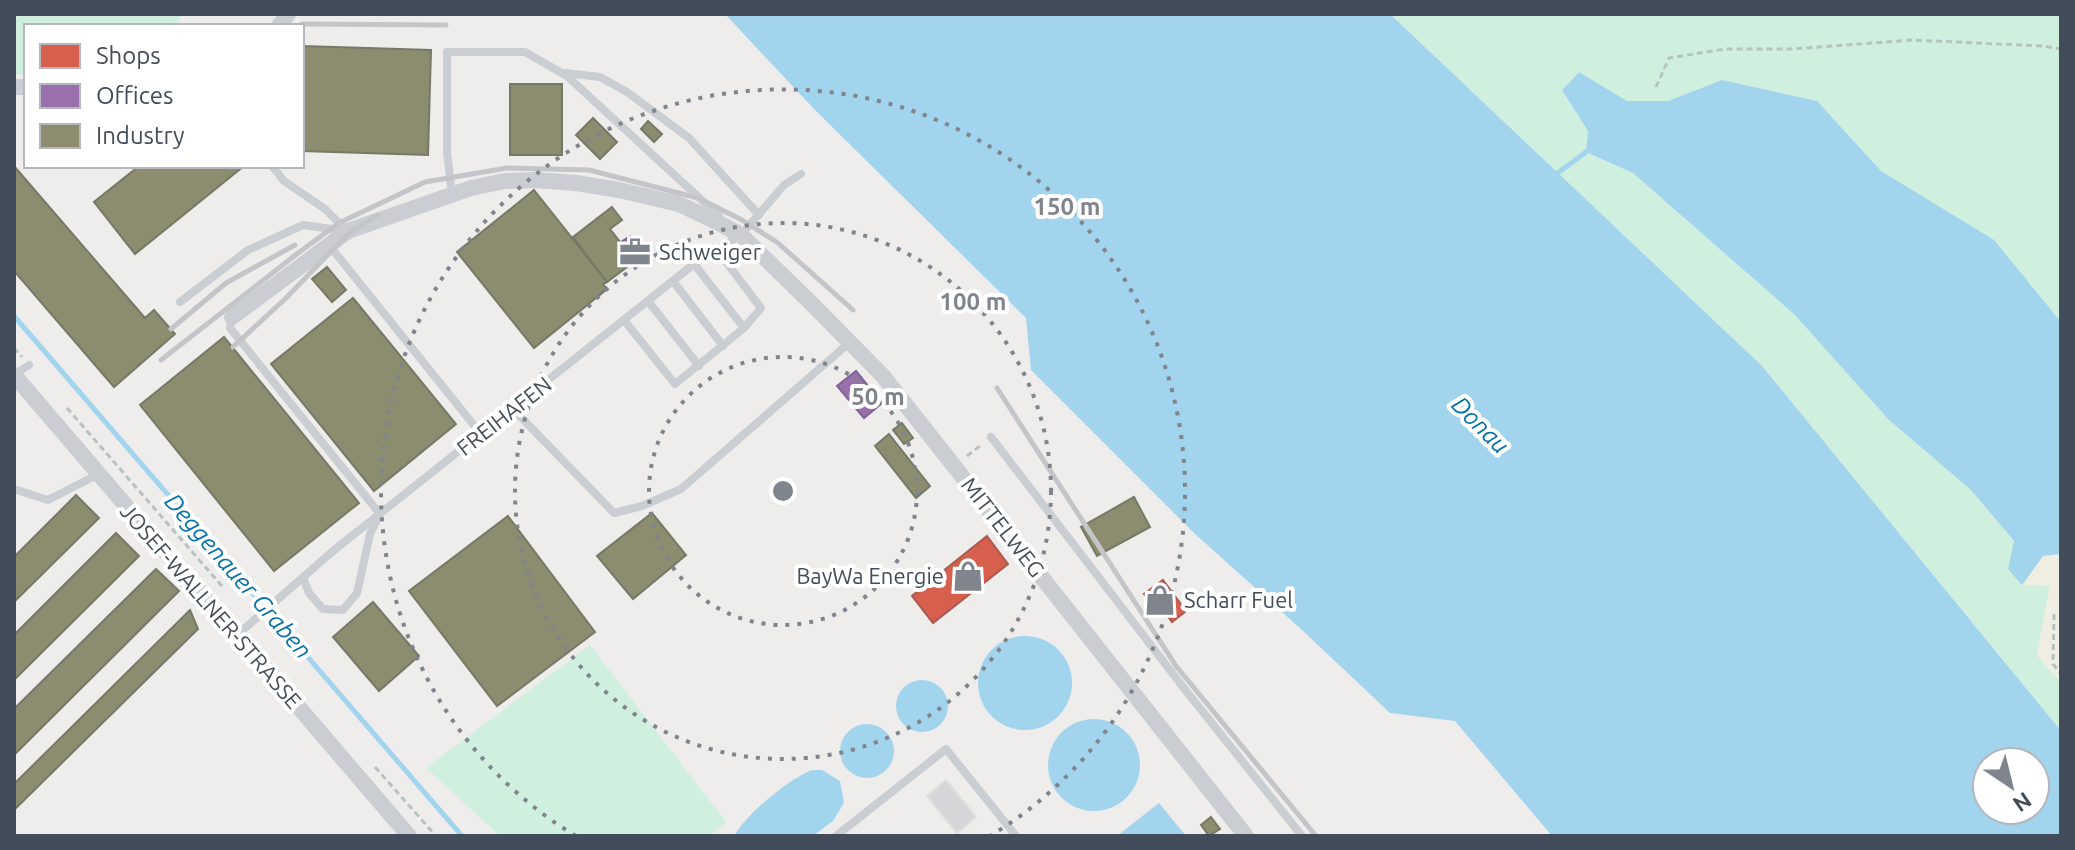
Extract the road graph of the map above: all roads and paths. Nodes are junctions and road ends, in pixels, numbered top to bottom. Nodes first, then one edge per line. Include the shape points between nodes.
1 (2061, 49) edge
2 (560, 72) junction
3 (1656, 87) dead end
4 (274, 168) edge
5 (801, 174) dead end
6 (452, 195) junction
7 (759, 215) junction
8 (348, 231) junction
9 (741, 235) junction
10 (329, 245) junction
11 (717, 250) junction
12 (694, 264) junction
13 (673, 281) junction
14 (648, 301) junction
15 (180, 302) dead end
16 (232, 317) joint
17 (624, 320) junction
18 (744, 328) junction
19 (850, 342) junction
20 (723, 346) junction
21 (14, 348) edge
22 (29, 365) joint
23 (699, 366) junction
24 (14, 375) edge
25 (67, 408) dead end
26 (513, 409) junction
27 (481, 434) junction
28 (991, 437) joint
29 (955, 465) junction
30 (99, 475) junction
31 (14, 489) edge
32 (380, 514) junction
33 (303, 577) junction
34 (221, 594) dead end
35 (2054, 614) dead end
36 (236, 636) junction
37 (2061, 674) edge
38 (840, 835) edge
39 (409, 836) edge
40 (1016, 836) edge
41 (1246, 836) edge
42 (1302, 836) edge

1 - 3 path via 1912,40 1725,49 1669,58
2 - 6 lane via 525,52 447,52
2 - 7 lane via 600,77 627,92 689,138
2 - 9 lane
4 - 8 lane
5 - 7 lane, FREIHAFEN via 784,185
6 - 8 street, MITTELWEG
6 - 9 street, MITTELWEG via 505,181 576,183 679,204
7 - 9 lane, FREIHAFEN
8 - 10 street, MITTELWEG
8 - 15 lane via 303,225 248,250
9 - 11 lane, FREIHAFEN
9 - 19 street, MITTELWEG
10 - 16 street, MITTELWEG
10 - 27 lane
11 - 12 lane, FREIHAFEN
11 - 18 lane via 761,308
12 - 13 lane, FREIHAFEN
12 - 18 lane
13 - 14 lane, FREIHAFEN
13 - 20 lane
14 - 17 lane, FREIHAFEN
14 - 23 lane
16 - 32 lane via 230,328
17 - 23 lane via 675,384
17 - 26 lane, FREIHAFEN
18 - 20 lane
19 - 26 lane via 681,489 614,513
19 - 29 street, MITTELWEG
20 - 23 lane
21 - 22 path
22 - 24 lane
24 - 30 street, JOSEF-WALLNER-STRASSE
25 - 34 path via 221,585
26 - 27 lane, FREIHAFEN
27 - 32 lane, FREIHAFEN
28 - 29 path
28 - 42 lane
29 - 41 street, MITTELWEG
30 - 31 lane via 48,500
30 - 36 street, JOSEF-WALLNER-STRASSE
32 - 33 lane, FREIHAFEN
32 - 33 lane via 370,534 357,593 343,610 323,609
33 - 36 lane, FREIHAFEN
35 - 37 path via 2053,664
36 - 39 street, JOSEF-WALLNER-STRASSE
38 - 40 lane via 946,749

